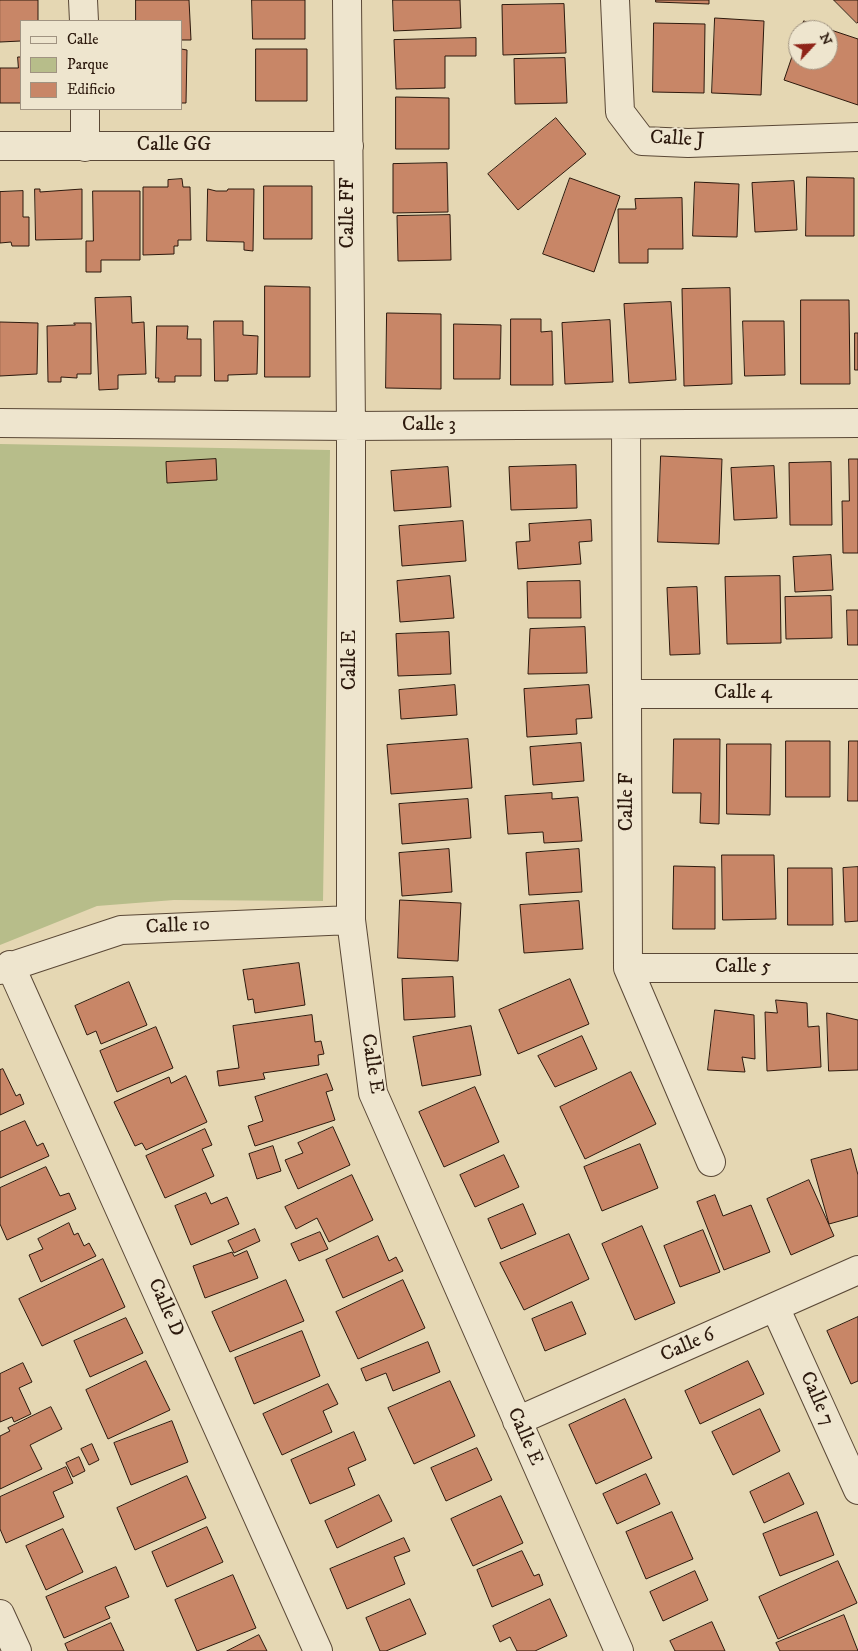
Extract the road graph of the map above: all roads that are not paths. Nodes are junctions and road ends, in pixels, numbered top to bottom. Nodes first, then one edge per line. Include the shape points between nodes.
1 (83, 0) edge
2 (347, 0) edge
3 (615, 0) edge
4 (84, 20) edge
5 (85, 110) edge
6 (858, 137) edge
7 (0, 146) edge
8 (349, 146) junction
9 (85, 147) junction
10 (0, 423) edge
11 (858, 424) edge
12 (626, 425) junction
13 (351, 426) junction
14 (627, 694) junction
15 (858, 694) edge
16 (351, 920) junction
17 (5, 967) edge
18 (628, 968) junction
19 (858, 968) edge
20 (711, 1162) dead end
21 (858, 1270) edge
22 (775, 1307) junction
23 (517, 1421) junction
24 (858, 1490) edge
25 (0, 1614) edge
26 (17, 1651) edge
27 (318, 1651) edge
28 (619, 1651) edge

1 - 4 street
2 - 8 street, Calle FF
3 - 6 street, Calle J via 620,112 642,141 688,143
5 - 9 street
7 - 9 street, Calle GG
8 - 9 street, Calle GG
8 - 13 street, Calle FF
10 - 13 street, Calle 3
11 - 12 street, Calle 3
12 - 13 street, Calle 3
12 - 14 street, Calle F
13 - 16 street, Calle E
14 - 15 street, Calle 4
14 - 18 street, Calle F
16 - 17 street, Calle 10 via 121,930
16 - 23 street, Calle E via 373,1093
17 - 27 street, Calle D
18 - 19 street, Calle 5
18 - 20 street, Calle F
21 - 22 street, Calle 6
22 - 23 street, Calle 6
22 - 24 street, Calle 7
23 - 28 street, Calle E
25 - 26 street

